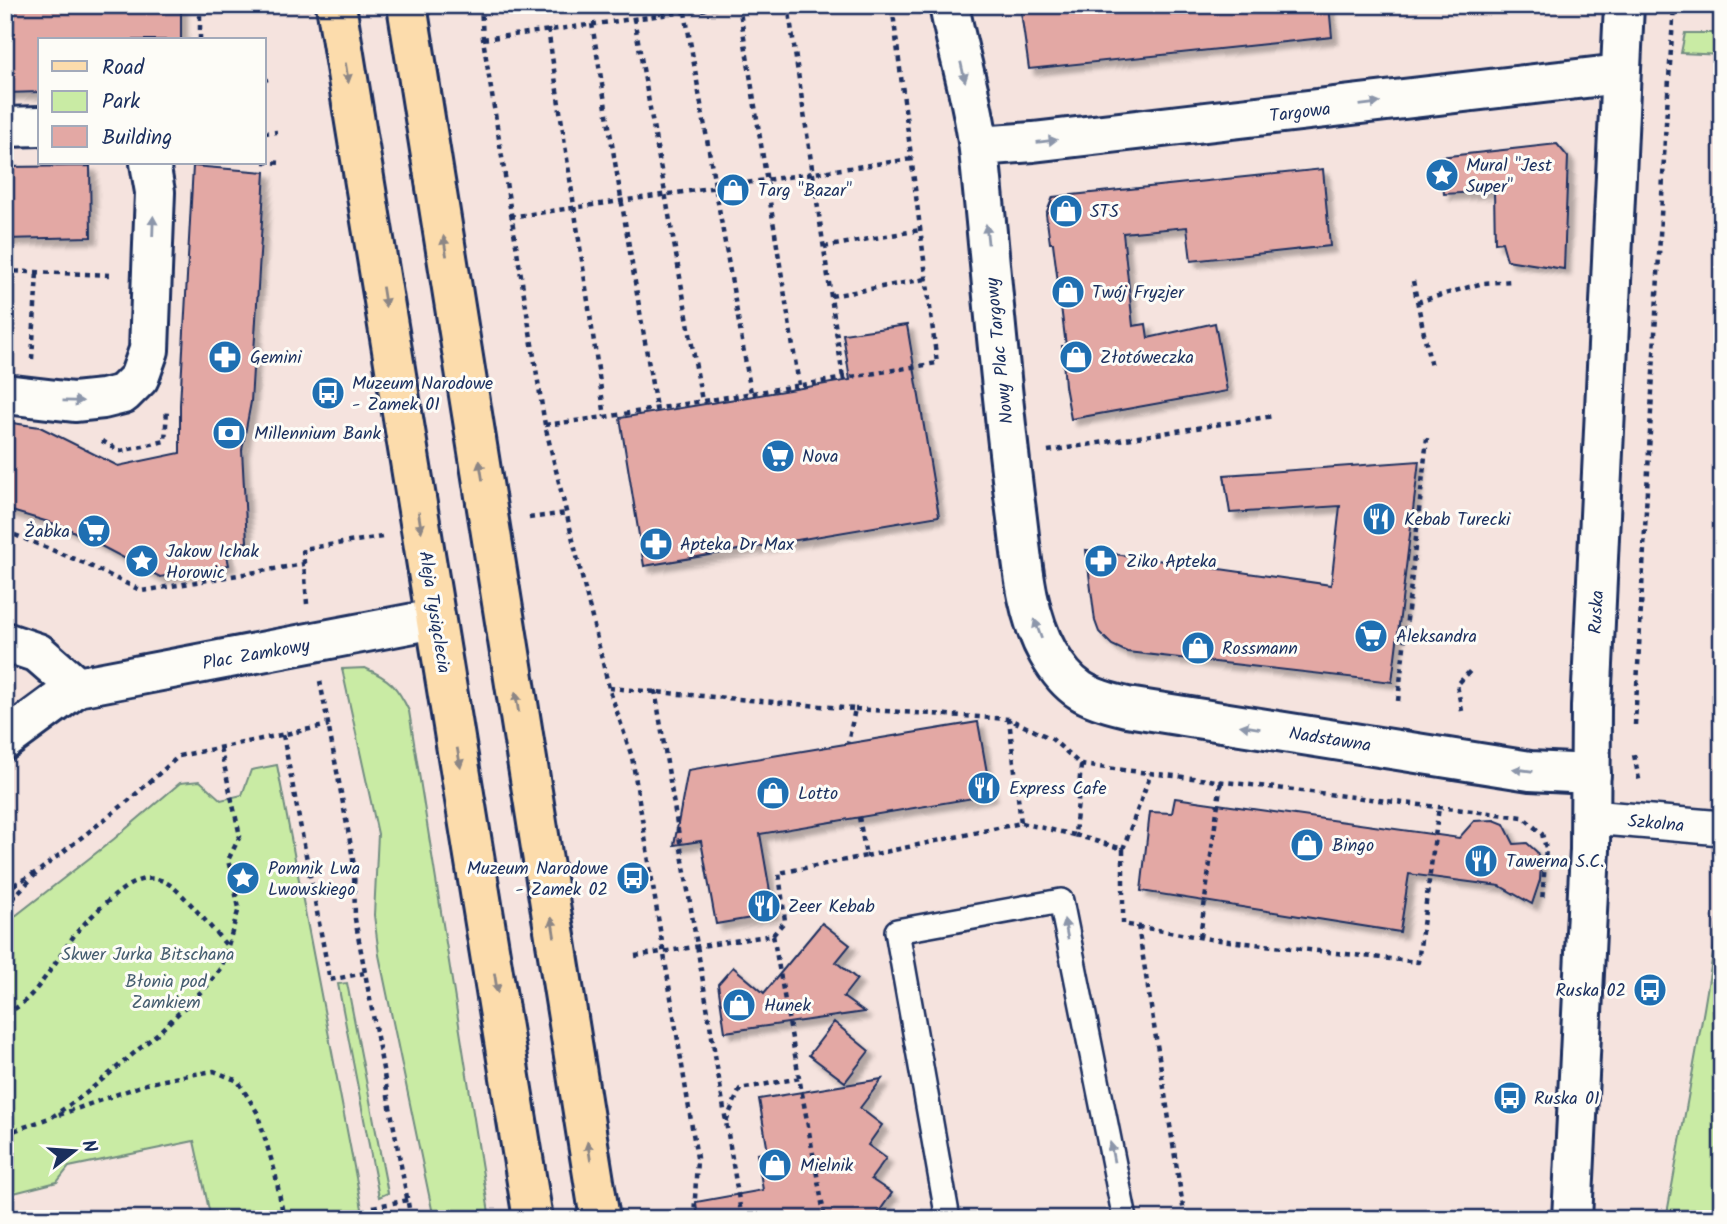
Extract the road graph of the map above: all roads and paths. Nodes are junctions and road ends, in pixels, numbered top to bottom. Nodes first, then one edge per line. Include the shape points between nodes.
1 (200, 5) edge
2 (336, 5) edge
3 (407, 5) edge
4 (481, 5) edge
5 (739, 5) edge
6 (788, 5) edge
7 (892, 5) edge
8 (949, 5) edge
9 (1624, 5) edge
10 (1674, 5) edge
11 (685, 12) junction
12 (634, 18) junction
13 (592, 24) junction
14 (548, 29) junction
15 (200, 38) edge
16 (483, 39) junction
17 (1620, 75) junction
18 (38, 126) edge
19 (5, 127) edge
20 (277, 132) dead end
21 (266, 133) edge
22 (979, 146) junction
23 (911, 159) junction
24 (266, 162) edge
25 (282, 163) dead end
26 (150, 164) edge
27 (814, 173) junction
28 (766, 180) junction
29 (714, 188) junction
30 (667, 194) junction
31 (621, 201) junction
32 (574, 208) junction
33 (510, 218) junction
34 (920, 230) junction
35 (824, 247) junction
36 (5, 271) edge
37 (37, 272) junction
38 (123, 275) dead end
39 (926, 279) junction
40 (1413, 281) dead end
41 (1514, 281) dead end
42 (831, 296) junction
43 (1417, 302) junction
44 (32, 361) dead end
45 (1430, 367) dead end
46 (843, 378) junction
47 (799, 385) junction
48 (751, 393) junction
49 (5, 394) edge
50 (702, 401) junction
51 (656, 408) junction
52 (1273, 416) dead end
53 (605, 417) junction
54 (544, 425) junction
55 (1427, 438) dead end
56 (1009, 457) junction
57 (9, 509) dead end
58 (567, 513) junction
59 (532, 518) dead end
60 (5, 520) edge
61 (5, 534) edge
62 (363, 539) dead end
63 (304, 564) junction
64 (307, 616) dead end
65 (435, 619) junction
66 (5, 642) edge
67 (1472, 669) dead end
68 (318, 670) dead end
69 (77, 687) junction
70 (1073, 687) joint
71 (609, 688) junction
72 (655, 690) junction
73 (1398, 701) dead end
74 (855, 709) junction
75 (1462, 711) dead end
76 (1009, 719) junction
77 (329, 725) junction
78 (1634, 734) dead end
79 (284, 735) junction
80 (5, 740) edge
81 (848, 743) dead end
82 (1634, 744) dead end
83 (220, 747) junction
84 (1080, 765) junction
85 (1150, 773) junction
86 (1591, 774) junction
87 (1220, 781) junction
88 (1642, 791) dead end
89 (1439, 807) junction
90 (859, 817) dead end
91 (1591, 817) junction
92 (1021, 823) junction
93 (1722, 828) edge
94 (1075, 835) junction
95 (1123, 849) junction
96 (866, 856) junction
97 (40, 870) junction
98 (5, 890) edge
99 (1542, 902) dead end
100 (5, 906) edge
101 (1138, 926) junction
102 (773, 935) junction
103 (1200, 937) junction
104 (698, 947) junction
105 (229, 948) junction
106 (663, 951) junction
107 (635, 956) dead end
108 (364, 973) junction
109 (5, 1013) edge
110 (800, 1078) junction
111 (52, 1117) junction
112 (726, 1122) junction
113 (5, 1134) edge
114 (408, 1200) junction
115 (373, 1207) dead end
116 (284, 1219) edge
117 (411, 1219) edge
118 (533, 1219) edge
119 (600, 1219) edge
120 (694, 1219) edge
121 (742, 1219) edge
122 (825, 1219) edge
123 (948, 1219) edge
124 (1125, 1219) edge
125 (1185, 1219) edge
126 (1572, 1219) edge

1 - 15 path
2 -> 65 main road, Aleja Tysiąclecia
119 -> 3 main road
4 - 16 path
5 - 11 path
5 - 28 path
6 - 27 path
7 - 23 path
8 -> 22 street, Nowy Plac Targowy
9 - 17 street, Ruska
10 - 78 path
11 - 12 path
11 - 29 path
12 - 13 path
12 - 30 path
13 - 14 path
13 - 31 path
14 - 16 path
14 - 32 path
16 - 33 path
22 -> 17 street, Targowa
17 - 86 street, Ruska
18 - 19 street
20 - 21 path
56 -> 22 street, Nowy Plac Targowy
23 - 27 path
23 - 34 path
24 - 25 path
49 -> 26 street via 74,402 103,400 123,394 139,378 149,350 155,191
27 - 28 path
27 - 35 path
28 - 29 path
28 - 47 path
29 - 30 path
29 - 48 path
30 - 31 path
30 - 50 path
31 - 32 path
31 - 51 path
32 - 33 path
32 - 53 path
33 - 54 path
34 - 35 path
34 - 39 path
35 - 42 path
36 - 37 path
37 - 38 path
37 - 44 path
39 - 42 path
39 - 46 path via 937,363
40 - 43 path
41 - 43 path via 1483,283
42 - 46 path
43 - 45 path
46 - 47 path
47 - 48 path
48 - 50 path
50 - 51 path
51 - 53 path
52 - 56 path
53 - 54 path
54 - 58 path
55 - 73 path
70 -> 56 street, Nowy Plac Targowy via 1047,652 1036,627
57 - 60 path
58 - 59 path
58 - 71 path
61 - 63 path via 85,563 142,591
62 - 63 path via 303,549
63 - 64 path
65 - 69 street, Plac Zamkowy
65 -> 118 main road, Aleja Tysiąclecia
66 - 69 street via 38,653
67 - 75 path via 1457,685
68 - 77 path
69 - 80 street, Plac Zamkowy
86 -> 70 street, Nadstawna via 1530,771 1127,707 1097,701
71 - 72 path
71 - 106 path via 632,757
72 - 74 path
72 - 104 path
74 - 76 path
74 - 81 path
76 - 84 path via 1052,738
76 - 92 path
77 - 79 path
77 - 108 path via 354,866 355,919
79 - 83 path
79 - 108 path via 330,980
82 - 88 path
83 - 97 path via 178,756
83 - 105 path via 240,836 228,860 239,908
84 - 85 path
84 - 94 path
85 - 87 path
85 - 95 path
86 - 91 street, Ruska
87 - 89 path
87 - 103 path
89 - 99 path via 1523,817 1542,834 1546,848
89 - 103 path via 1418,962
90 - 96 path
91 - 93 street, Szkolna
91 - 126 street, Ruska
92 - 94 path
92 - 96 path
94 - 95 path
95 - 101 path via 1124,924
96 - 102 path via 779,873 785,921
97 - 98 path
97 - 100 path
101 - 103 path
101 - 125 path
102 - 104 path
102 - 110 path
104 - 106 path
104 - 112 path
105 - 109 path via 172,887 153,878 134,881 101,906 37,989
105 - 111 path via 222,966 196,999
106 - 107 path
106 - 120 path via 697,1158
108 - 114 path
110 - 112 path via 740,1089
110 - 122 path
111 - 113 path
111 - 116 path via 145,1084 183,1076 214,1071 238,1081 257,1112
112 - 121 path
114 - 115 path
114 - 117 path
124 -> 123 lane via 1061,901 897,931

